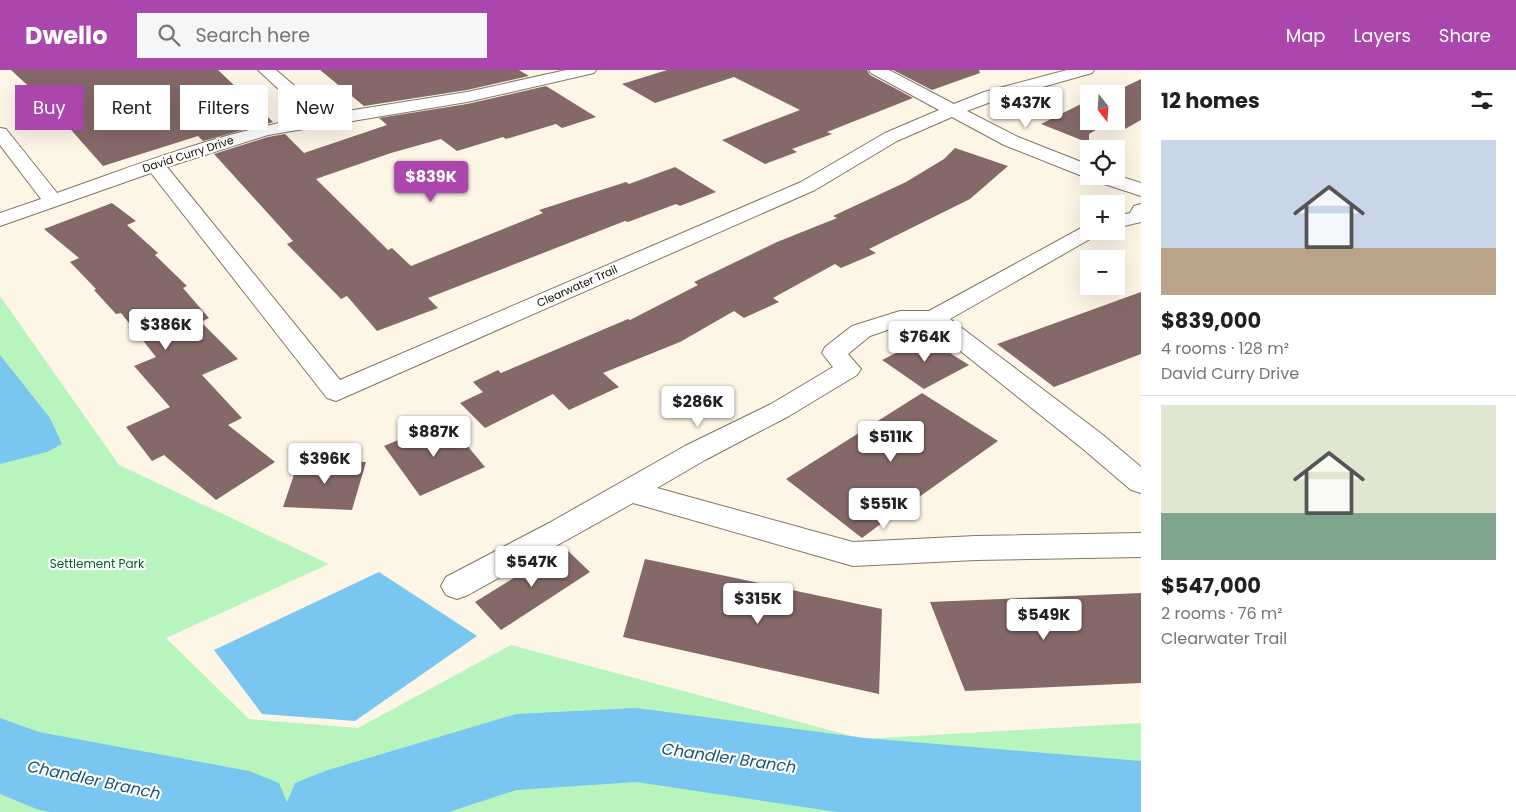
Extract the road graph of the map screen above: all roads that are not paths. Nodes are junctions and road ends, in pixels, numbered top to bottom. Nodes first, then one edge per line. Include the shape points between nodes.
1 (266, 70) edge
2 (588, 70) edge
3 (877, 70) edge
4 (1086, 70) edge
5 (283, 85) edge
6 (951, 110) junction
7 (352, 116) edge
8 (278, 128) edge
9 (0, 133) edge
10 (155, 165) junction
11 (1080, 168) edge
12 (1125, 185) edge
13 (1141, 190) edge
14 (52, 200) junction
15 (1141, 210) edge
16 (0, 220) edge
17 (1127, 223) edge
18 (1080, 237) edge
19 (934, 318) junction
20 (1141, 483) edge
21 (629, 491) junction
22 (1141, 545) edge
23 (457, 586) dead end

1 - 5 street
2 - 7 street, David Curry Drive via 467,97
3 - 6 street
4 - 6 street, Clearwater Trail
6 - 10 street, Clearwater Trail via 891,137 808,186 336,392
6 - 11 street via 1010,141
8 - 10 street, David Curry Drive
9 - 14 street
10 - 14 street, David Curry Drive
12 - 13 street
14 - 16 street, David Curry Drive
15 - 17 street via 1138,217
18 - 19 street
19 - 20 street
19 - 21 street via 900,318 861,331 834,353 848,369 780,410
21 - 22 street via 853,554
21 - 23 street

